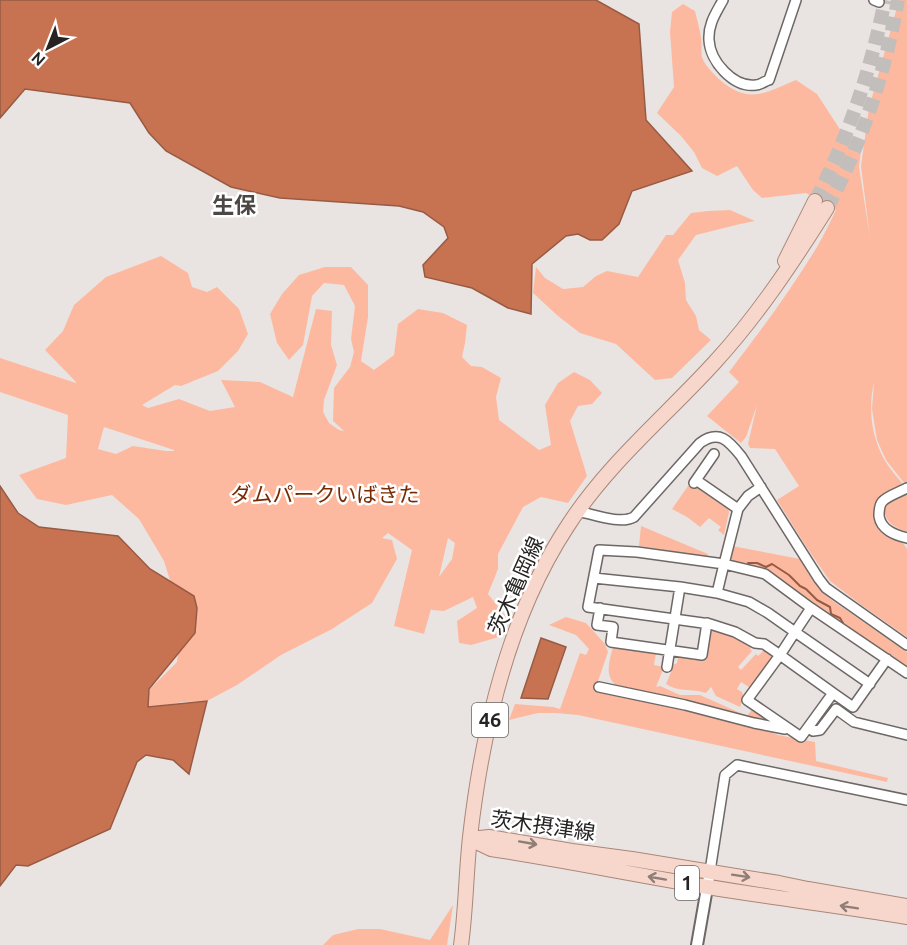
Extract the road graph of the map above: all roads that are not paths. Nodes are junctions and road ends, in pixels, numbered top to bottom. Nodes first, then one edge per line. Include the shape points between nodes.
1 (723, 0) edge
2 (796, 0) edge
3 (815, 201) tunnel mouth
4 (827, 208) tunnel mouth
5 (797, 248) junction
6 (714, 454) dead end
7 (761, 487) junction
8 (907, 488) edge
9 (738, 509) junction
10 (578, 511) junction
11 (907, 538) edge
12 (724, 564) junction
13 (594, 578) junction
14 (680, 587) junction
15 (717, 593) junction
16 (600, 608) junction
17 (811, 608) junction
18 (675, 618) junction
19 (707, 623) junction
20 (795, 632) junction
21 (907, 645) edge
22 (670, 650) junction
23 (780, 655) junction
24 (887, 659) junction
25 (667, 667) dead end
26 (907, 674) edge
27 (870, 684) junction
28 (602, 690) dead end
29 (833, 693) junction
30 (808, 728) junction
31 (790, 730) junction
32 (907, 735) edge
33 (907, 800) edge
34 (470, 839) junction
35 (710, 871) junction
36 (707, 887) junction
37 (907, 906) edge
38 (907, 917) edge
39 (461, 945) edge
40 (698, 945) edge

1 - 2 street via 710,22 713,57 724,72 741,83 757,85 769,80
3 - 5 main road, 茨木亀岡線 / 46
4 - 5 main road, 茨木亀岡線 / 46
5 - 10 main road, 茨木亀岡線 / 46 via 757,313 709,369 614,466
6 - 9 street via 694,482
7 - 9 street
7 - 10 street via 731,443 712,437 700,443 634,517 626,520
7 - 21 street via 826,588
8 - 11 street via 883,501 879,513 886,529
9 - 12 street
10 - 34 main road, 茨木亀岡線 / 46 via 555,546 519,621 489,724
12 - 13 street via 599,550
12 - 15 street
12 - 17 street via 765,574
13 - 14 street
13 - 16 street via 588,607
14 - 15 street
14 - 18 street
15 - 20 street via 749,602
16 - 18 street
16 - 22 street via 597,625 613,627 611,642
17 - 20 street
17 - 24 street
18 - 19 street
18 - 22 street
19 - 22 street via 702,655
19 - 23 street via 764,644
20 - 23 street
20 - 27 street
22 - 25 street
23 - 29 street
23 - 31 street via 747,691 747,700
24 - 26 street
24 - 27 street
27 - 29 street via 853,707
28 - 31 street
29 - 30 street
30 - 31 street via 801,737
30 - 32 street via 820,730 836,709 854,722
33 - 35 street via 736,765 725,775
34 -> 35 main road, 茨木摂津線 / 1 via 489,837
36 -> 34 main road, 茨木摂津線 / 1 via 491,849
34 - 39 main road, 茨木亀岡線 / 46
35 - 36 street
35 -> 37 main road, 茨木摂津線 / 1
38 -> 36 main road, 茨木摂津線 / 1
36 - 40 street

